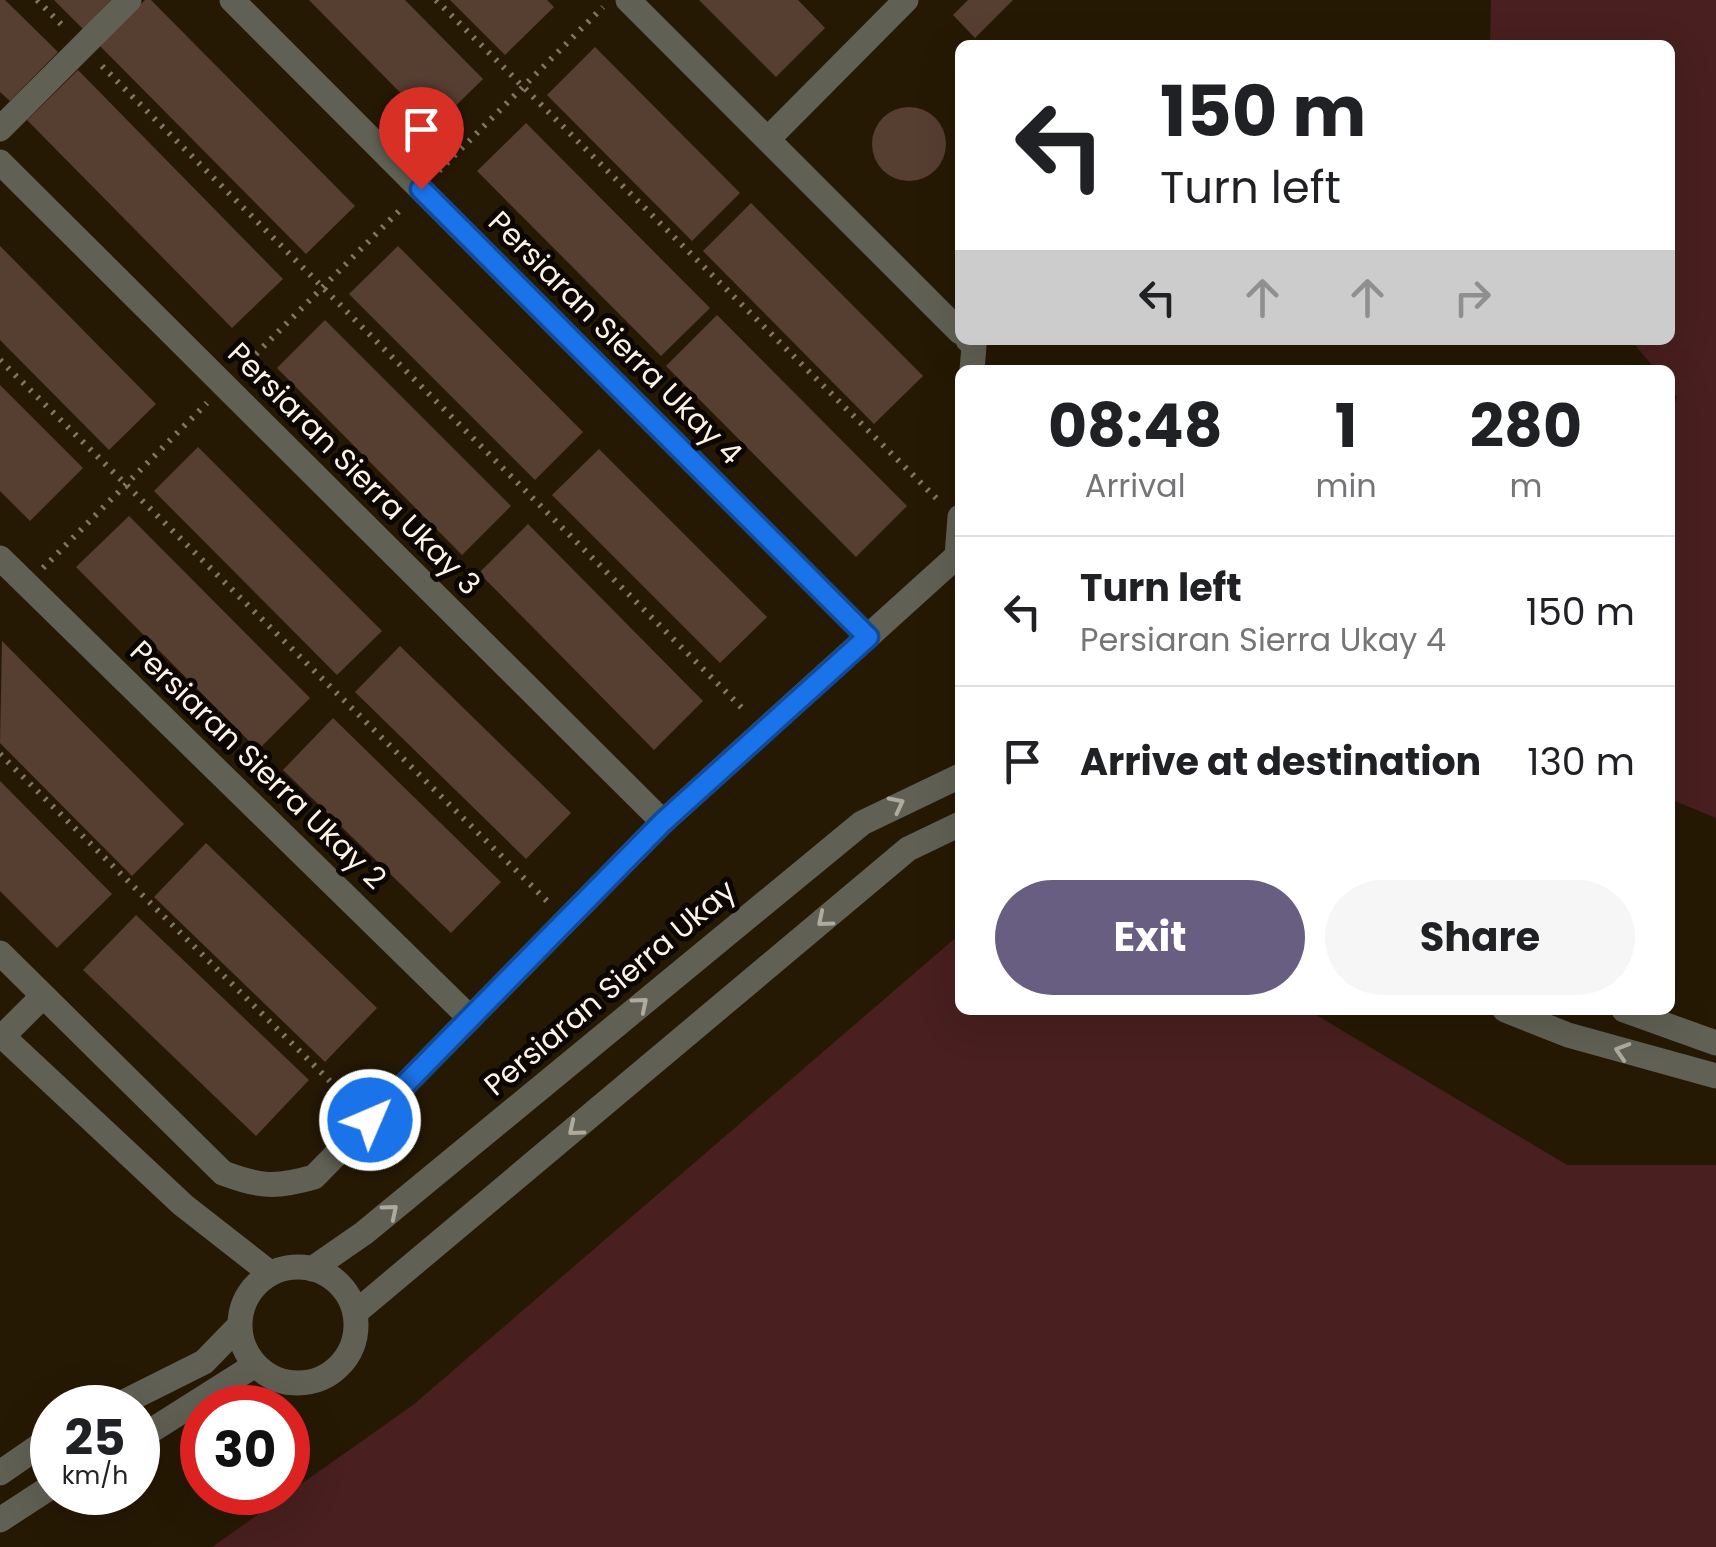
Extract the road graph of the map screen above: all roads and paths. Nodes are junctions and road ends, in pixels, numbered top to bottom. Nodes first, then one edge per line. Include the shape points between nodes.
1 (36, 0) edge
2 (129, 0) edge
3 (232, 0) edge
4 (436, 0) edge
5 (610, 0) edge
6 (628, 0) edge
7 (906, 0) edge
8 (83, 46) junction
9 (523, 86) junction
10 (0, 129) edge
11 (768, 140) junction
12 (0, 162) edge
13 (421, 189) junction
14 (323, 287) junction
15 (955, 334) edge
16 (0, 360) edge
17 (224, 386) junction
18 (126, 484) junction
19 (955, 514) edge
20 (0, 558) edge
21 (955, 558) edge
22 (26, 584) junction
23 (868, 637) junction
24 (765, 730) junction
25 (0, 754) edge
26 (955, 778) edge
27 (663, 822) junction
28 (955, 826) edge
29 (567, 920) junction
30 (0, 953) edge
31 (43, 996) junction
32 (1518, 1015) edge
33 (1638, 1015) edge
34 (470, 1018) junction
35 (2, 1035) edge
36 (1716, 1042) edge
37 (1716, 1076) edge
38 (370, 1120) junction
39 (312, 1268) junction
40 (270, 1273) junction
41 (355, 1314) junction
42 (239, 1326) junction
43 (256, 1365) junction
44 (158, 1385) edge
45 (160, 1425) edge
46 (30, 1452) edge
47 (0, 1473) edge
48 (30, 1500) edge
49 (0, 1520) edge

1 - 8 path
2 - 8 street
3 - 13 street, Persiaran Sierra Ukay 4
4 - 9 path
5 - 9 path
6 - 11 street
7 - 11 street
8 - 10 street
8 - 14 path
9 - 13 path
9 - 19 path
11 - 15 street
12 - 17 street, Persiaran Sierra Ukay 3
13 - 14 path
13 - 23 street, Persiaran Sierra Ukay 4
14 - 17 path
14 - 24 path
16 - 18 path
17 - 18 path
17 - 27 street, Persiaran Sierra Ukay 3
18 - 22 path
18 - 29 path
20 - 22 street, Persiaran Sierra Ukay 2
21 - 23 street
22 - 34 street, Persiaran Sierra Ukay 2
23 - 24 street
24 - 27 street
25 - 38 path
39 -> 26 street, Persiaran Sierra Ukay via 364,1233 862,823
27 - 29 street
28 -> 41 street via 908,849
29 - 34 street
30 - 31 street
31 - 35 street
31 - 38 street via 223,1173 282,1186 314,1177
37 -> 32 street
33 - 36 street
34 - 38 street
35 - 40 street via 183,1205
39 - 40 street
39 - 41 street via 340,1285
40 - 42 street via 248,1295
41 - 43 street via 350,1350 325,1377 288,1382
42 - 43 street
42 - 44 street via 204,1362
43 - 45 street
46 - 47 street
48 - 49 street

